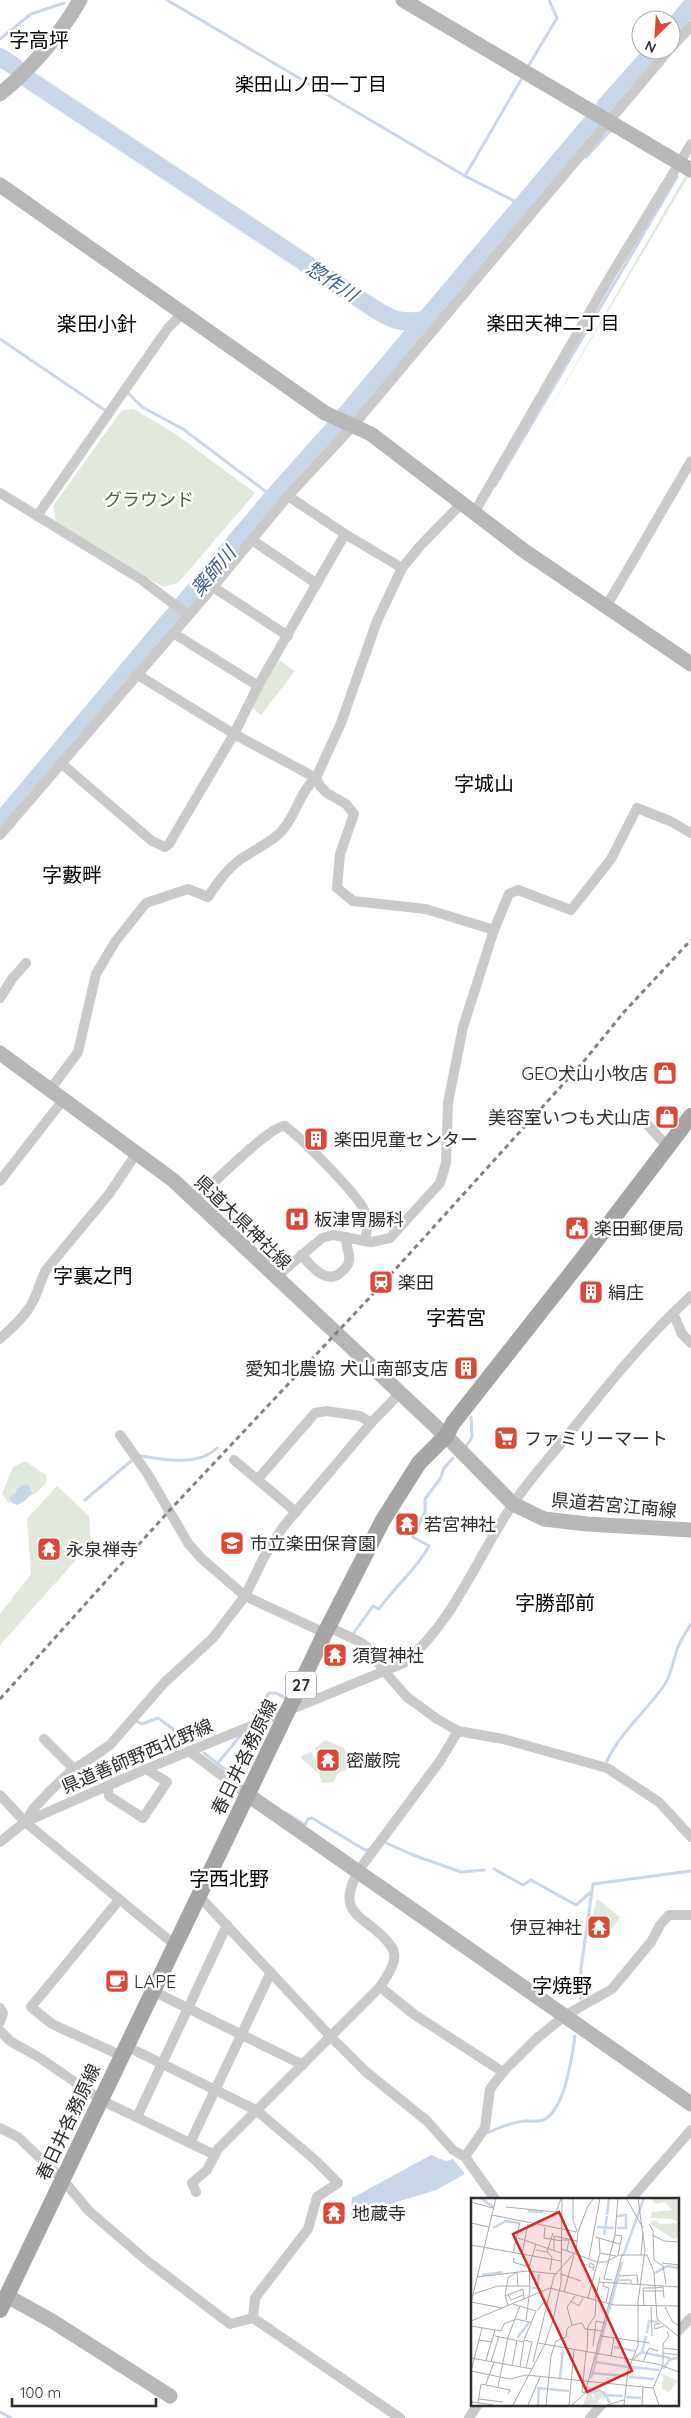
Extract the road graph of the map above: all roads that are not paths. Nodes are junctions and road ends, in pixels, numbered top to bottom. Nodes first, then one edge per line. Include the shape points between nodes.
1 (80, 0) edge
2 (403, 0) edge
3 (691, 26) edge
4 (681, 37) edge
5 (661, 60) edge
6 (0, 94) edge
7 (610, 120) junction
8 (691, 144) edge
9 (685, 166) edge
10 (0, 186) edge
11 (183, 313) junction
12 (352, 427) junction
13 (691, 461) edge
14 (0, 493) edge
15 (288, 496) junction
16 (461, 504) junction
17 (474, 513) junction
18 (37, 516) junction
19 (345, 534) junction
20 (252, 540) junction
21 (402, 568) junction
22 (317, 584) junction
23 (213, 587) junction
24 (606, 607) junction
25 (187, 613) junction
26 (173, 633) junction
27 (288, 636) junction
28 (691, 664) edge
29 (138, 675) junction
30 (258, 686) junction
31 (234, 734) junction
32 (62, 764) junction
33 (316, 778) junction
34 (691, 833) edge
35 (0, 835) edge
36 (494, 930) junction
37 (26, 963) dead end
38 (0, 998) edge
39 (0, 1053) edge
40 (50, 1090) junction
41 (63, 1100) junction
42 (691, 1116) edge
43 (645, 1122) dead end
44 (667, 1146) junction
45 (136, 1154) junction
46 (0, 1181) edge
47 (194, 1201) junction
48 (347, 1237) junction
49 (364, 1241) junction
50 (301, 1255) junction
51 (275, 1278) junction
52 (691, 1296) edge
53 (673, 1313) junction
54 (0, 1339) edge
55 (691, 1343) edge
56 (399, 1394) junction
57 (371, 1423) junction
58 (120, 1434) dead end
59 (446, 1436) junction
60 (234, 1460) dead end
61 (258, 1480) junction
62 (513, 1504) junction
63 (296, 1512) junction
64 (691, 1530) edge
65 (245, 1596) junction
66 (327, 1630) junction
67 (385, 1672) junction
68 (290, 1708) junction
69 (458, 1731) junction
70 (44, 1739) dead end
71 (189, 1751) junction
72 (146, 1769) junction
73 (75, 1770) junction
74 (107, 1786) junction
75 (0, 1795) edge
76 (248, 1795) junction
77 (25, 1822) junction
78 (691, 1837) edge
79 (0, 1842) edge
80 (359, 1870) junction
81 (199, 1896) junction
82 (119, 1900) junction
83 (691, 1915) edge
84 (227, 1925) junction
85 (175, 1945) junction
86 (271, 1972) junction
87 (380, 1988) junction
88 (153, 1991) junction
89 (0, 2008) edge
90 (188, 2009) junction
91 (566, 2015) junction
92 (0, 2022) edge
93 (0, 2031) edge
94 (242, 2035) junction
95 (331, 2037) junction
96 (124, 2051) junction
97 (162, 2064) junction
98 (303, 2065) junction
99 (503, 2072) junction
100 (216, 2092) junction
101 (101, 2100) junction
102 (691, 2104) edge
103 (256, 2110) junction
104 (136, 2117) junction
105 (0, 2128) edge
106 (691, 2130) edge
107 (190, 2143) junction
108 (213, 2154) junction
109 (465, 2156) junction
110 (63, 2180) junction
111 (196, 2192) dead end
112 (494, 2198) edge
113 (632, 2198) edge
114 (3, 2303) edge
115 (252, 2318) junction
116 (691, 2318) edge
117 (678, 2331) edge
118 (170, 2396) dead end
119 (477, 2406) edge
120 (600, 2406) edge
121 (400, 2418) edge
122 (469, 2418) edge
123 (590, 2418) edge

1 - 6 street via 40,56
2 - 7 street
3 - 4 street
5 - 7 street
7 - 9 street
7 - 12 street
8 - 9 street
9 - 17 street via 611,276
10 - 11 street
11 - 12 street via 325,413
11 - 18 street via 168,328
12 - 15 street
12 - 16 street via 371,434
13 - 24 street
14 - 18 street
15 - 19 street
15 - 20 street
16 - 17 street
16 - 21 street
17 - 24 street
18 - 25 street
19 - 21 street
19 - 22 street
20 - 22 street
20 - 23 street
21 - 33 street via 377,621 342,723
22 - 27 street
23 - 25 street
23 - 27 street
24 - 28 street
25 - 26 street
26 - 29 street
26 - 30 street
27 - 30 street
29 - 31 street
29 - 32 street
30 - 31 street
31 - 32 street via 165,847 124,819
31 - 33 street
32 - 35 street
33 - 36 street via 327,793 346,804 354,814 340,854 337,888 353,901 426,909
33 - 40 street via 280,832 241,858 208,897 188,889 146,903 115,942 96,974 78,1052
34 - 36 street via 636,808 610,859 571,910 518,890 509,894
36 - 49 street via 453,1070 444,1176 390,1238
37 - 38 street
39 - 40 street, 県道大県神社線
40 - 41 street, 県道大県神社線
41 - 45 street, 県道大県神社線
41 - 46 street
42 - 44 main road, 春日井各務原線 / 27
43 - 44 street
44 - 59 main road, 春日井各務原線 / 27
45 - 47 street, 県道大県神社線 via 173,1180
45 - 54 street via 109,1194 46,1270 33,1303
47 - 49 street via 263,1138 277,1127 285,1126 322,1161 365,1211 367,1227
47 - 51 street, 県道大県神社線
48 - 49 street
48 - 50 street via 322,1238
48 - 50 street via 349,1261 338,1275 322,1274
50 - 51 street
51 - 56 street, 県道大県神社線
52 - 53 street, 県道善師野西北野線
53 - 55 street via 682,1334
53 - 62 street, 県道善師野西北野線 via 612,1380
56 - 57 street
56 - 59 street, 県道大県神社線
57 - 61 street via 360,1416 326,1411 315,1413
57 - 63 street
58 - 65 street via 188,1543 200,1558
59 - 62 street, 県道若宮江南線
59 - 66 main road, 春日井各務原線 / 27 via 419,1463 384,1520
60 - 61 street
61 - 63 street
62 - 64 street, 県道若宮江南線 via 544,1519
62 - 67 street, 県道善師野西北野線 via 431,1636 404,1663
63 - 65 street via 264,1557
65 - 66 street
65 - 73 street via 213,1638 164,1683 116,1739
66 - 67 street via 360,1642
66 - 68 main road, 春日井各務原線 / 27
67 - 68 street, 県道善師野西北野線
67 - 69 street via 422,1710
68 - 71 street, 県道善師野西北野線
68 - 76 main road, 春日井各務原線 / 27
69 - 78 street via 504,1739 607,1768 659,1802
69 - 80 street via 440,1761
70 - 73 street
71 - 72 street, 県道善師野西北野線
71 - 76 street
72 - 74 street, 県道善師野西北野線
72 - 74 street via 167,1782 143,1818 109,1796
73 - 77 street via 44,1797
74 - 77 street, 県道善師野西北野線
75 - 77 street
76 - 80 street
76 - 81 main road, 春日井各務原線 / 27
77 - 79 street, 県道善師野西北野線
77 - 82 street
80 - 87 street via 350,1886 348,1900 352,1910 384,1936 394,1950 395,1959
80 - 91 street
81 - 84 street
81 - 85 main road, 春日井各務原線 / 27
82 - 85 street
82 - 96 street via 31,2007 52,2024
83 - 91 street via 670,1915 612,1989
84 - 86 street
84 - 90 street
85 - 88 main road, 春日井各務原線 / 27
86 - 94 street
86 - 95 street
87 - 95 street
87 - 99 street via 415,2015
88 - 90 street
88 - 96 main road, 春日井各務原線 / 27
89 - 92 street via 3,2013
90 - 94 street
90 - 97 street
91 - 99 street
91 - 102 street
93 - 101 street via 10,2041
94 - 98 street
94 - 100 street
95 - 98 street
95 - 109 street via 427,2121 453,2150
96 - 97 street
96 - 101 main road, 春日井各務原線 / 27
97 - 100 street
97 - 104 street
98 - 103 street
99 - 109 street via 490,2089 485,2128
100 - 103 street
100 - 107 street
101 - 104 street
101 - 110 main road, 春日井各務原線 / 27
103 - 108 street
103 - 115 street via 338,2183 317,2197 308,2229 255,2298
104 - 107 street
105 - 110 street via 18,2136
106 - 113 street
107 - 108 street
108 - 111 street via 212,2163 192,2183
109 - 112 street
110 - 114 main road, 春日井各務原線 / 27
110 - 115 street via 89,2211 146,2260 230,2324
114 - 118 street via 52,2321
115 - 121 street
116 - 117 street
119 - 122 street
120 - 123 street

